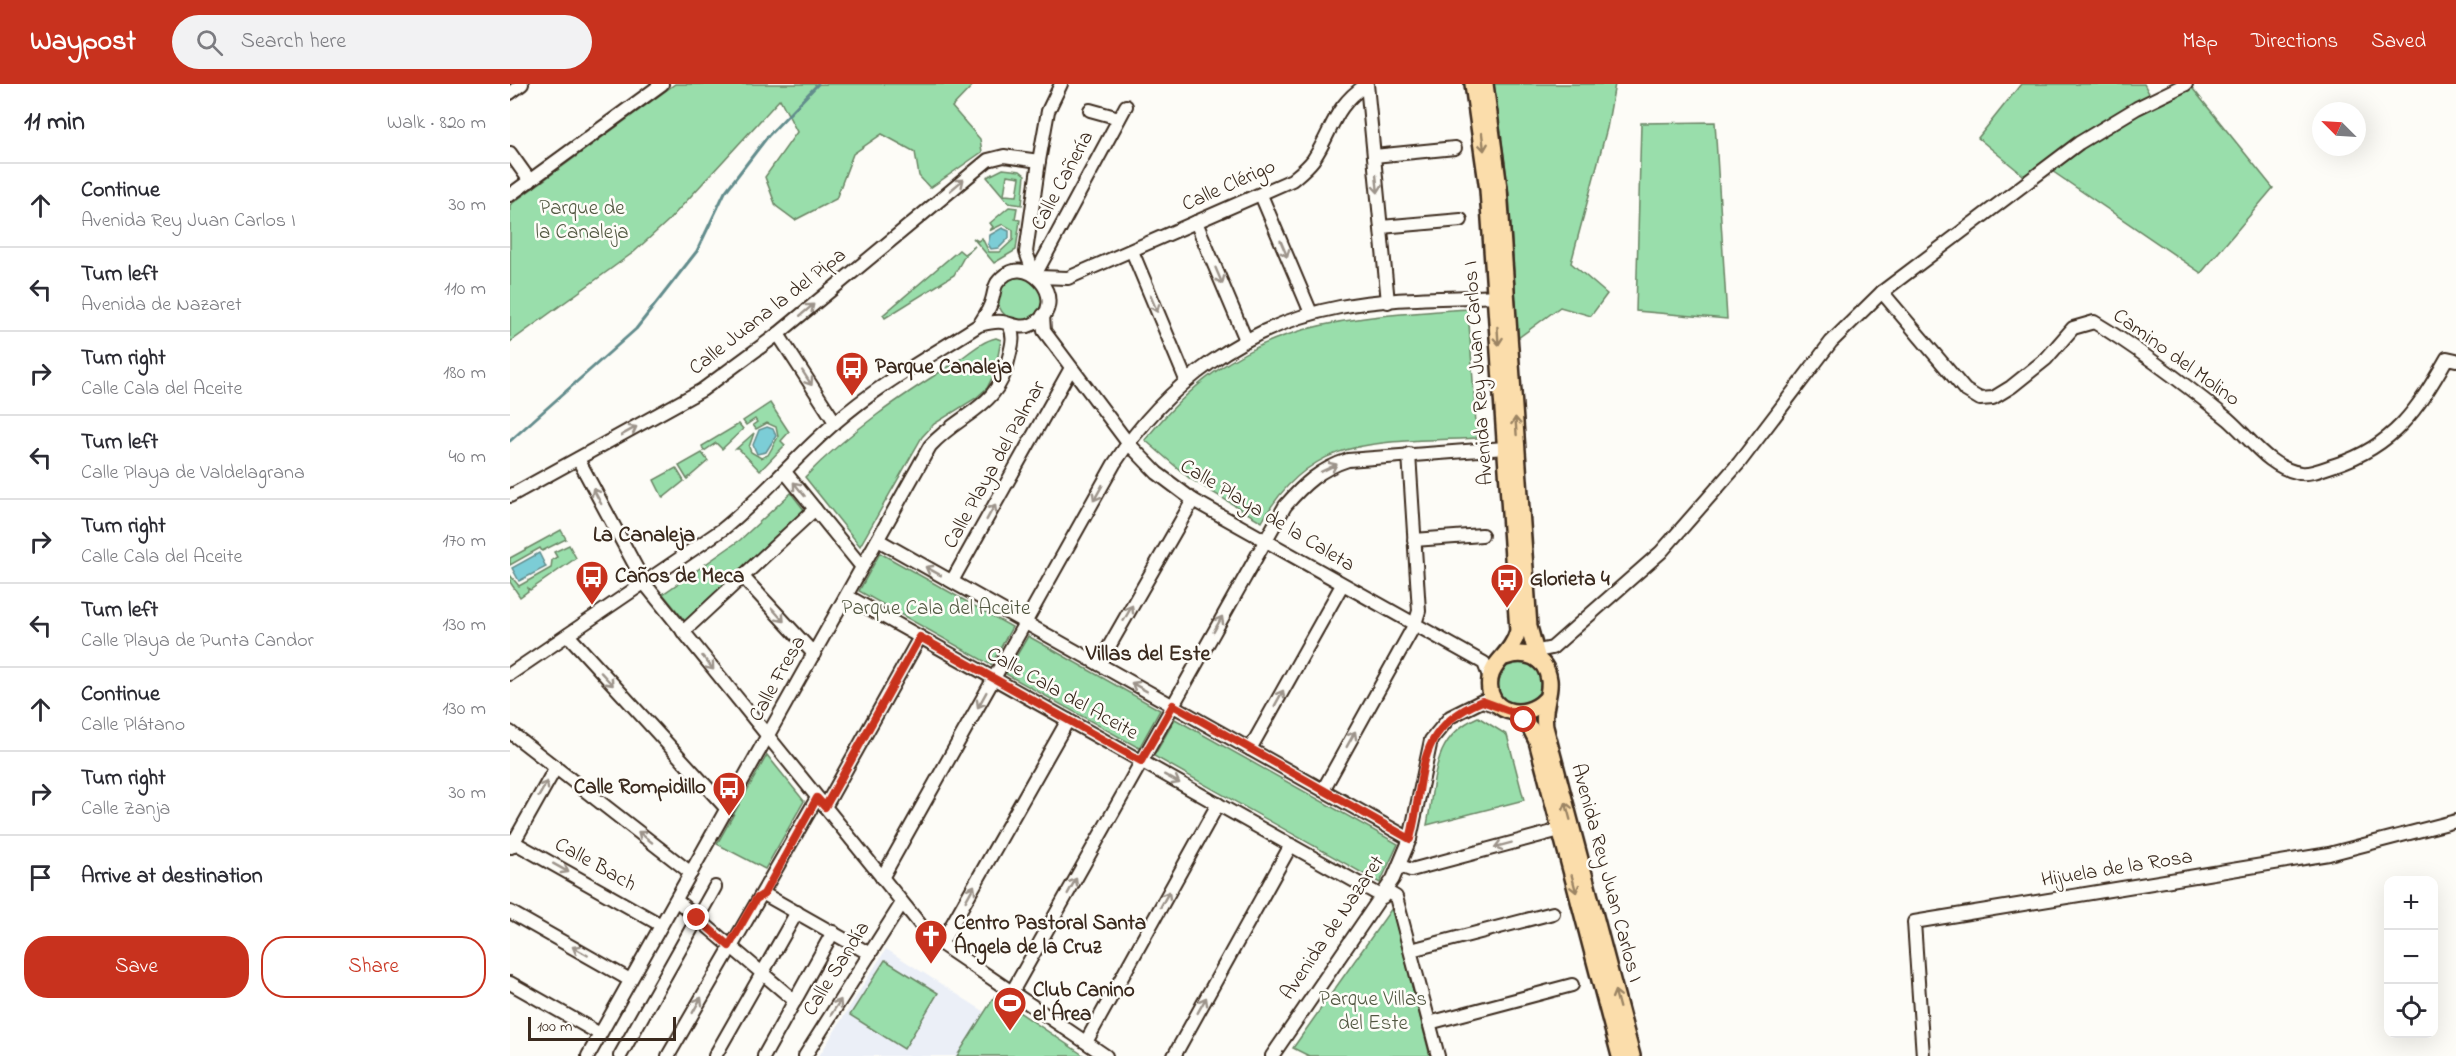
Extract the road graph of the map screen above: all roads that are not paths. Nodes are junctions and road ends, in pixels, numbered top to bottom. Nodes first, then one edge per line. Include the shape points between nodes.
1 (522, 84) edge
2 (662, 84) edge
3 (1061, 84) edge
4 (1367, 84) edge
5 (1473, 84) edge
6 (1485, 84) edge
7 (2186, 84) edge
8 (510, 93) edge
9 (1126, 106) dead end
10 (1090, 110) dead end
11 (1119, 118) junction
12 (1455, 148) dead end
13 (510, 153) edge
14 (1374, 156) junction
15 (1039, 161) junction
16 (530, 181) junction
17 (510, 195) edge
18 (1261, 195) junction
19 (1461, 220) dead end
20 (1196, 222) junction
21 (1381, 227) junction
22 (1131, 250) junction
23 (1026, 252) junction
24 (1012, 272) junction
25 (1036, 275) junction
26 (1068, 278) junction
27 (1882, 292) junction
28 (1495, 296) junction
29 (992, 300) junction
30 (1049, 302) junction
31 (1388, 302) junction
32 (1311, 313) junction
33 (1043, 315) junction
34 (1007, 324) junction
35 (979, 325) junction
36 (1026, 326) junction
37 (1044, 331) junction
38 (778, 334) junction
39 (1013, 337) junction
40 (1246, 340) junction
41 (2456, 360) edge
42 (1071, 368) junction
43 (1186, 381) junction
44 (836, 422) junction
45 (1128, 443) junction
46 (1505, 448) junction
47 (1409, 454) junction
48 (578, 459) junction
49 (785, 471) junction
50 (510, 496) edge
51 (1193, 500) junction
52 (815, 509) junction
53 (1482, 535) dead end
54 (878, 540) junction
55 (1414, 540) junction
56 (1265, 541) junction
57 (862, 567) junction
58 (743, 577) junction
59 (952, 581) junction
60 (645, 584) junction
61 (1342, 585) junction
62 (847, 596) junction
63 (1025, 623) junction
64 (1415, 624) junction
65 (683, 632) junction
66 (567, 636) junction
67 (920, 637) junction
68 (1552, 648) junction
69 (814, 654) junction
70 (1503, 659) junction
71 (1536, 659) junction
72 (1484, 663) junction
73 (1099, 664) junction
74 (510, 674) edge
75 (994, 678) junction
76 (1490, 681) junction
77 (1545, 700) junction
78 (1482, 701) junction
79 (1173, 705) junction
80 (1508, 710) junction
81 (1068, 720) junction
82 (510, 732) edge
83 (768, 737) junction
84 (1250, 749) junction
85 (1141, 761) junction
86 (556, 767) junction
87 (1323, 790) junction
88 (821, 802) junction
89 (1218, 804) junction
90 (727, 809) junction
91 (2456, 821) edge
92 (1560, 830) junction
93 (1410, 839) junction
94 (511, 843) edge
95 (1291, 845) junction
96 (1400, 866) junction
97 (691, 873) junction
98 (882, 878) junction
99 (715, 887) dead end
100 (764, 894) junction
101 (1385, 894) junction
102 (676, 900) junction
103 (902, 903) junction
104 (510, 912) edge
105 (797, 912) junction
106 (1553, 913) dead end
107 (697, 918) junction
108 (662, 925) junction
109 (833, 932) junction
110 (941, 944) junction
111 (729, 946) junction
112 (1411, 950) junction
113 (870, 954) junction
114 (762, 974) junction
115 (630, 980) junction
116 (510, 983) edge
117 (1572, 985) dead end
118 (1012, 992) junction
119 (795, 1001) junction
120 (1429, 1023) junction
121 (600, 1034) junction
122 (1086, 1042) junction
123 (1104, 1055) edge
124 (1276, 1055) edge
125 (588, 1056) edge
126 (620, 1056) edge
127 (668, 1056) edge
128 (715, 1056) edge
129 (764, 1056) edge
130 (805, 1056) edge
131 (1174, 1056) edge
132 (1438, 1056) edge
133 (1620, 1056) edge
134 (1632, 1056) edge
135 (1923, 1056) edge

1 - 8 street
2 - 16 street
3 - 15 street via 1048,111
4 - 14 street
4 - 18 street, Calle Clérigo via 1348,98 1335,115 1311,163 1292,180
5 -> 28 main road, Avenida Rey Juan Carlos I via 1485,157
71 -> 6 main road, Avenida Rey Juan Carlos I via 1529,622 1499,188
7 - 27 street via 2079,143
9 - 11 street, Calle Cañería
10 - 11 street
11 - 25 street, Calle Cañería
12 - 14 street
13 - 16 street
14 -> 21 street
15 - 23 street
38 -> 15 street, Calle Juana la del Pipa via 982,164 1004,156
16 - 17 street
18 - 20 street, Calle Clérigo
18 -> 32 street
19 - 21 street
20 - 22 street, Calle Clérigo
20 -> 40 street
21 - 31 street
22 - 26 street, Calle Clérigo
22 -> 43 street
23 - 24 street
23 - 25 street
24 - 25 street
24 - 29 street via 998,283
25 - 26 street, Calle Clérigo
25 - 30 street via 1044,284
26 - 30 street, Calle Clérigo
27 - 41 street, Camino del Molino via 1965,390 1980,399 1993,398 2011,387 2046,359 2073,328 2094,322 2228,419 2270,459 2302,474 2359,457 2383,441 2417,407 2447,358
27 - 68 street via 1832,342 1702,509 1662,552
28 - 31 street
28 -> 46 main road, Avenida Rey Juan Carlos I
29 - 34 street via 999,317
29 - 35 street
30 - 33 street
31 - 32 street
32 - 40 street
33 - 36 street
33 - 37 street
34 - 35 street
34 - 36 street
34 - 39 street, Calle Fresa
35 - 44 street via 886,384
36 - 37 street
36 - 39 street
37 - 42 street, Calle Playa de la Caleta
38 -> 44 street
48 -> 38 street, Calle Juana la del Pipa via 702,390
39 - 54 street, Calle Fresa via 1006,375 997,391 930,446
40 - 43 street
42 - 45 street, Calle Playa de la Caleta
59 -> 42 street, Calle Playa del Palmar
43 - 45 street
44 - 49 street
45 - 51 street, Calle Playa de la Caleta via 1157,473
45 -> 63 street
46 - 47 street
46 - 70 main road, Avenida Rey Juan Carlos I via 1518,631
47 - 55 street
56 -> 47 street via 1285,506 1305,482 1328,466 1347,460
48 - 50 street, Calle Juana la del Pipa
60 -> 48 street
52 -> 49 street
49 - 60 street via 723,529
51 - 56 street, Calle Playa de la Caleta
73 -> 51 street
52 - 57 street
52 - 58 street
53 - 55 street
54 - 57 street, Calle Fresa
59 -> 54 street, Calle Cala del Aceite
55 - 64 street via 1419,611
56 - 61 street, Calle Playa de la Caleta
79 -> 56 street
57 - 62 street, Calle Fresa
58 - 65 street
58 -> 69 street
59 - 63 street, Calle Cala del Aceite
60 - 65 street
60 - 66 street
61 - 64 street, Calle Playa de la Caleta
84 -> 61 street
62 - 67 street, Calle Cala del Aceite
62 - 69 street, Calle Fresa
63 - 73 street, Calle Cala del Aceite
63 - 75 street
64 - 72 street, Calle Playa de la Caleta
87 -> 64 street
65 -> 83 street
66 - 74 street
66 -> 90 street
67 - 75 street, Calle Cala del Aceite
67 - 88 street
68 - 71 street
68 - 71 street
69 - 83 street, Calle Fresa
70 - 71 main road
70 - 72 street
70 - 76 main road, Avenida Rey Juan Carlos I
71 - 77 main road, Avenida Rey Juan Carlos I via 1550,681
72 - 76 street
79 -> 73 street, Calle Cala del Aceite
75 - 81 street, Calle Cala del Aceite
75 -> 98 street
76 - 78 street
76 - 80 main road, Avenida Rey Juan Carlos I via 1494,700
77 - 80 main road via 1529,712
134 -> 77 main road, Avenida Rey Juan Carlos I via 1545,728
78 - 80 street
78 - 93 street, Avenida de Nazaret via 1450,717 1431,740
79 - 84 street, Calle Cala del Aceite
79 - 85 street
80 - 92 main road, Avenida Rey Juan Carlos I via 1531,729 1537,741
81 - 85 street, Calle Cala del Aceite
110 -> 81 street
82 - 86 street
83 - 88 street
83 - 90 street, Calle Fresa
84 - 87 street, Calle Cala del Aceite
85 -> 89 street, Calle Cala del Aceite
118 -> 85 street
94 -> 86 street
97 -> 86 street
87 - 93 street, Calle Cala del Aceite
88 - 98 street
88 - 100 street
89 - 95 street, Calle Cala del Aceite
122 -> 89 street
90 - 97 street, Calle Fresa
91 - 135 street, Hijuela de la Rosa via 2329,854 1914,922
92 -> 96 street via 1411,870
92 -> 133 main road, Avenida Rey Juan Carlos I
93 - 96 street, Avenida de Nazaret
94 -> 108 street, Calle Bach
95 - 101 street, Calle Cala del Aceite
131 -> 95 street
96 - 101 street, Avenida de Nazaret
97 - 102 street, Calle Fresa
98 - 103 street
99 - 107 street
100 - 105 street
100 - 111 street via 756,899
101 - 112 street via 1396,897
101 - 124 street, Avenida de Nazaret
102 - 107 street
102 - 108 street, Calle Fresa
103 - 110 street
103 - 113 street, Calle Sandía
115 -> 104 street
105 - 109 street
105 - 114 street
106 - 112 street
107 - 111 street
107 - 126 street
108 - 115 street, Calle Fresa
109 - 113 street
109 - 119 street
110 - 118 street
111 - 114 street
127 -> 111 street
112 - 120 street
130 -> 113 street, Calle Sandía
114 - 119 street
114 - 128 street
115 - 121 street, Calle Fresa
116 - 121 street
117 - 120 street
118 - 122 street
119 - 129 street
120 - 132 street
121 - 125 street, Calle Fresa
122 - 123 street

